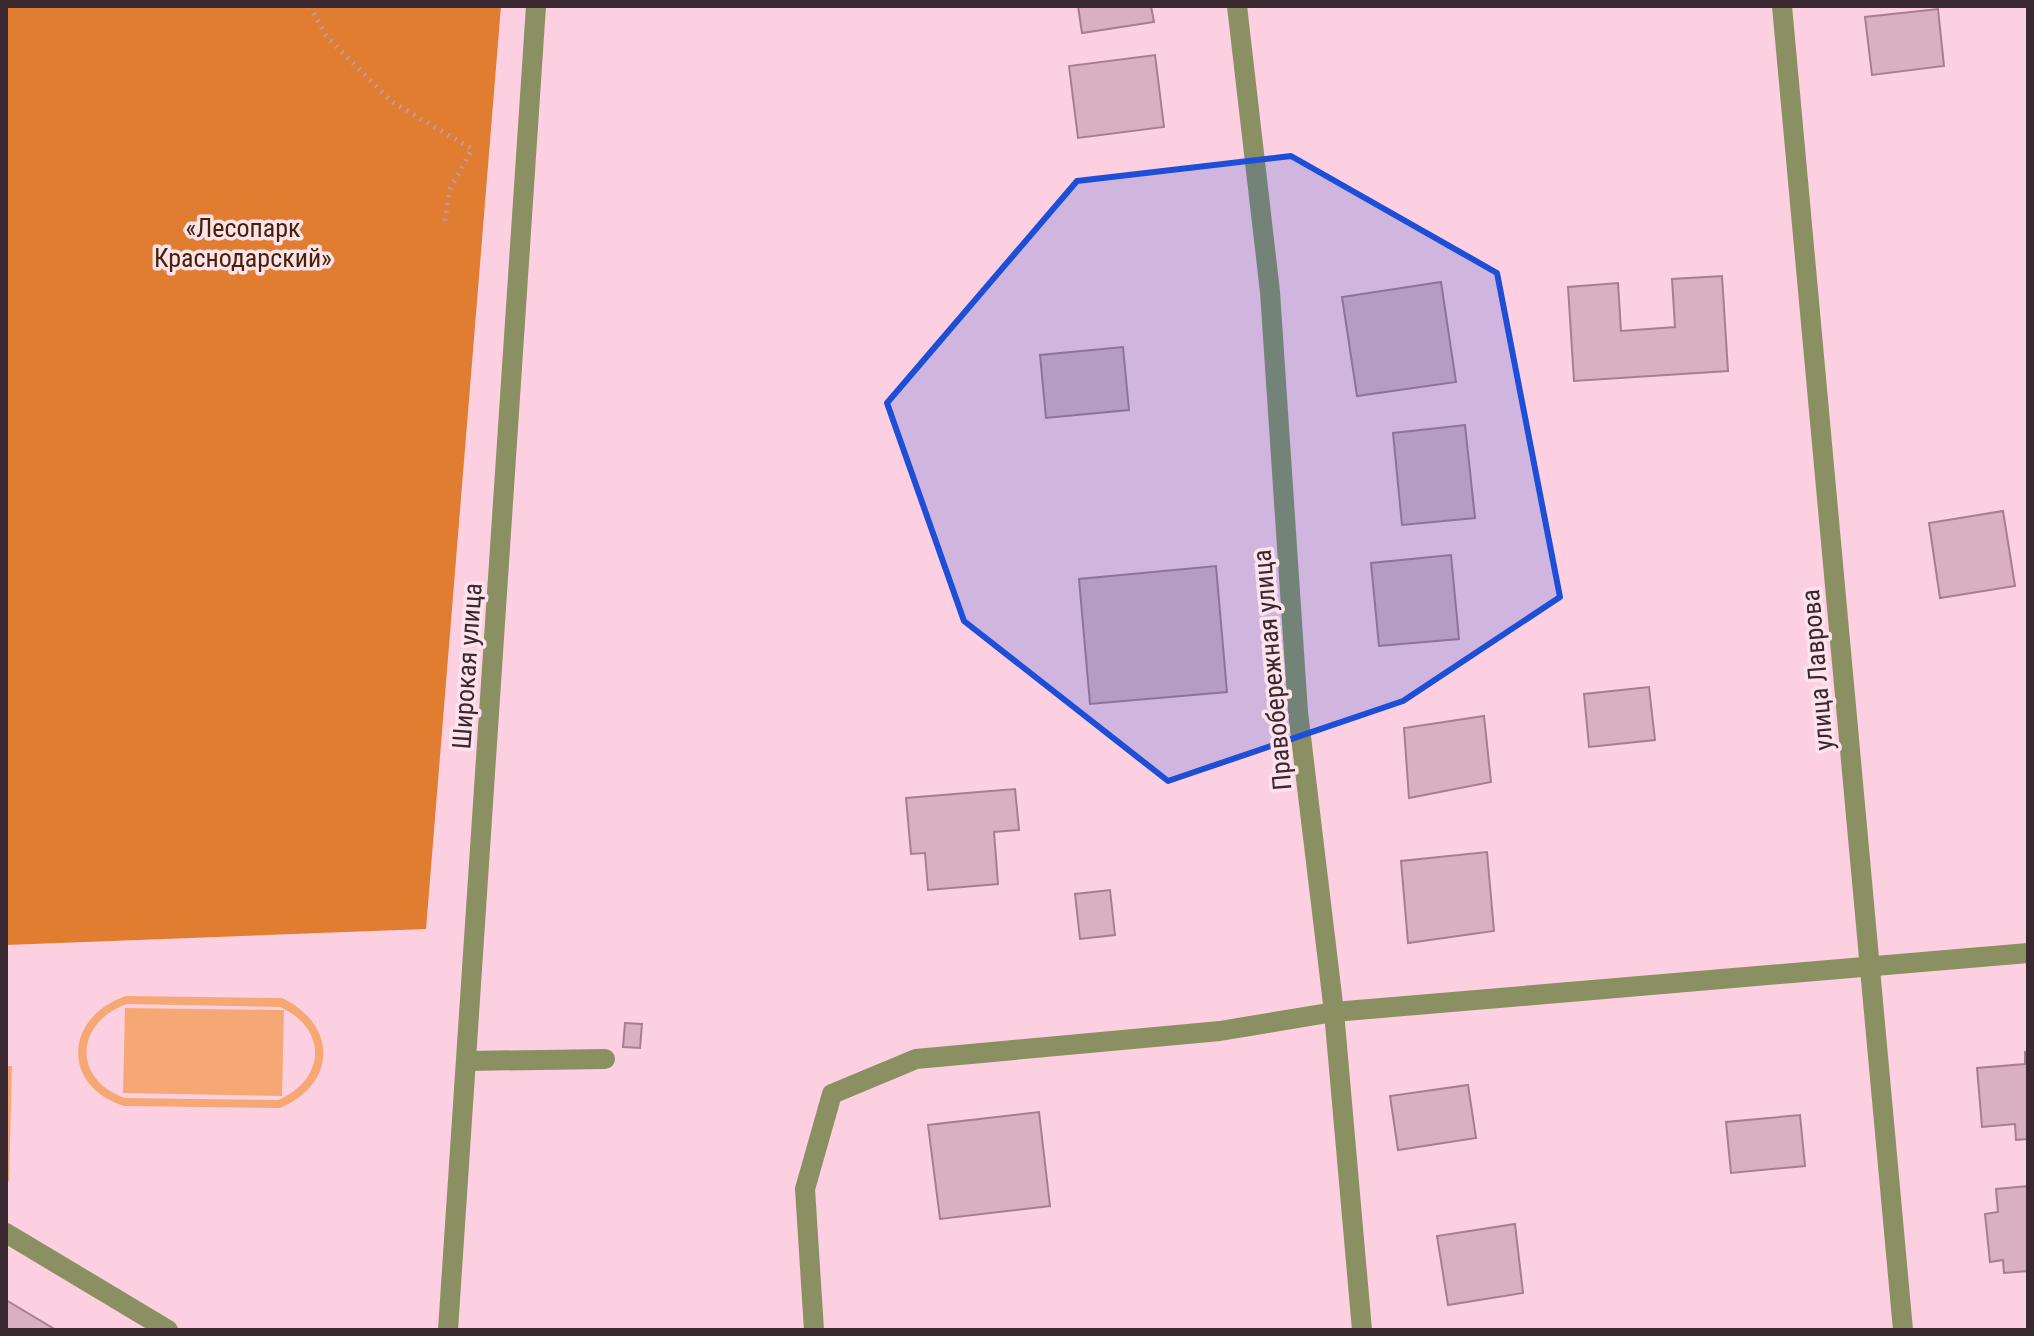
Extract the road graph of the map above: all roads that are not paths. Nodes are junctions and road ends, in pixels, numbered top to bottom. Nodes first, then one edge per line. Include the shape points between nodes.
1 (536, 6) edge
2 (1237, 6) edge
3 (1782, 6) edge
4 (2028, 953) edge
5 (1871, 967) junction
6 (1334, 1012) junction
7 (605, 1059) dead end
8 (466, 1061) junction
9 (6, 1233) edge
10 (168, 1330) edge
11 (448, 1330) edge
12 (814, 1330) edge
13 (1362, 1330) edge
14 (1903, 1330) edge

1 - 8 street, Широкая улица
2 - 6 street, Правобережная улица via 1270,292 1298,712
3 - 5 street, улица Лаврова
4 - 5 street
5 - 6 street
5 - 14 street, улица Лаврова
6 - 12 street via 1220,1031 916,1059 832,1094 805,1189
6 - 13 street, Правобережная улица
7 - 8 street
8 - 11 street, Широкая улица
9 - 10 street

